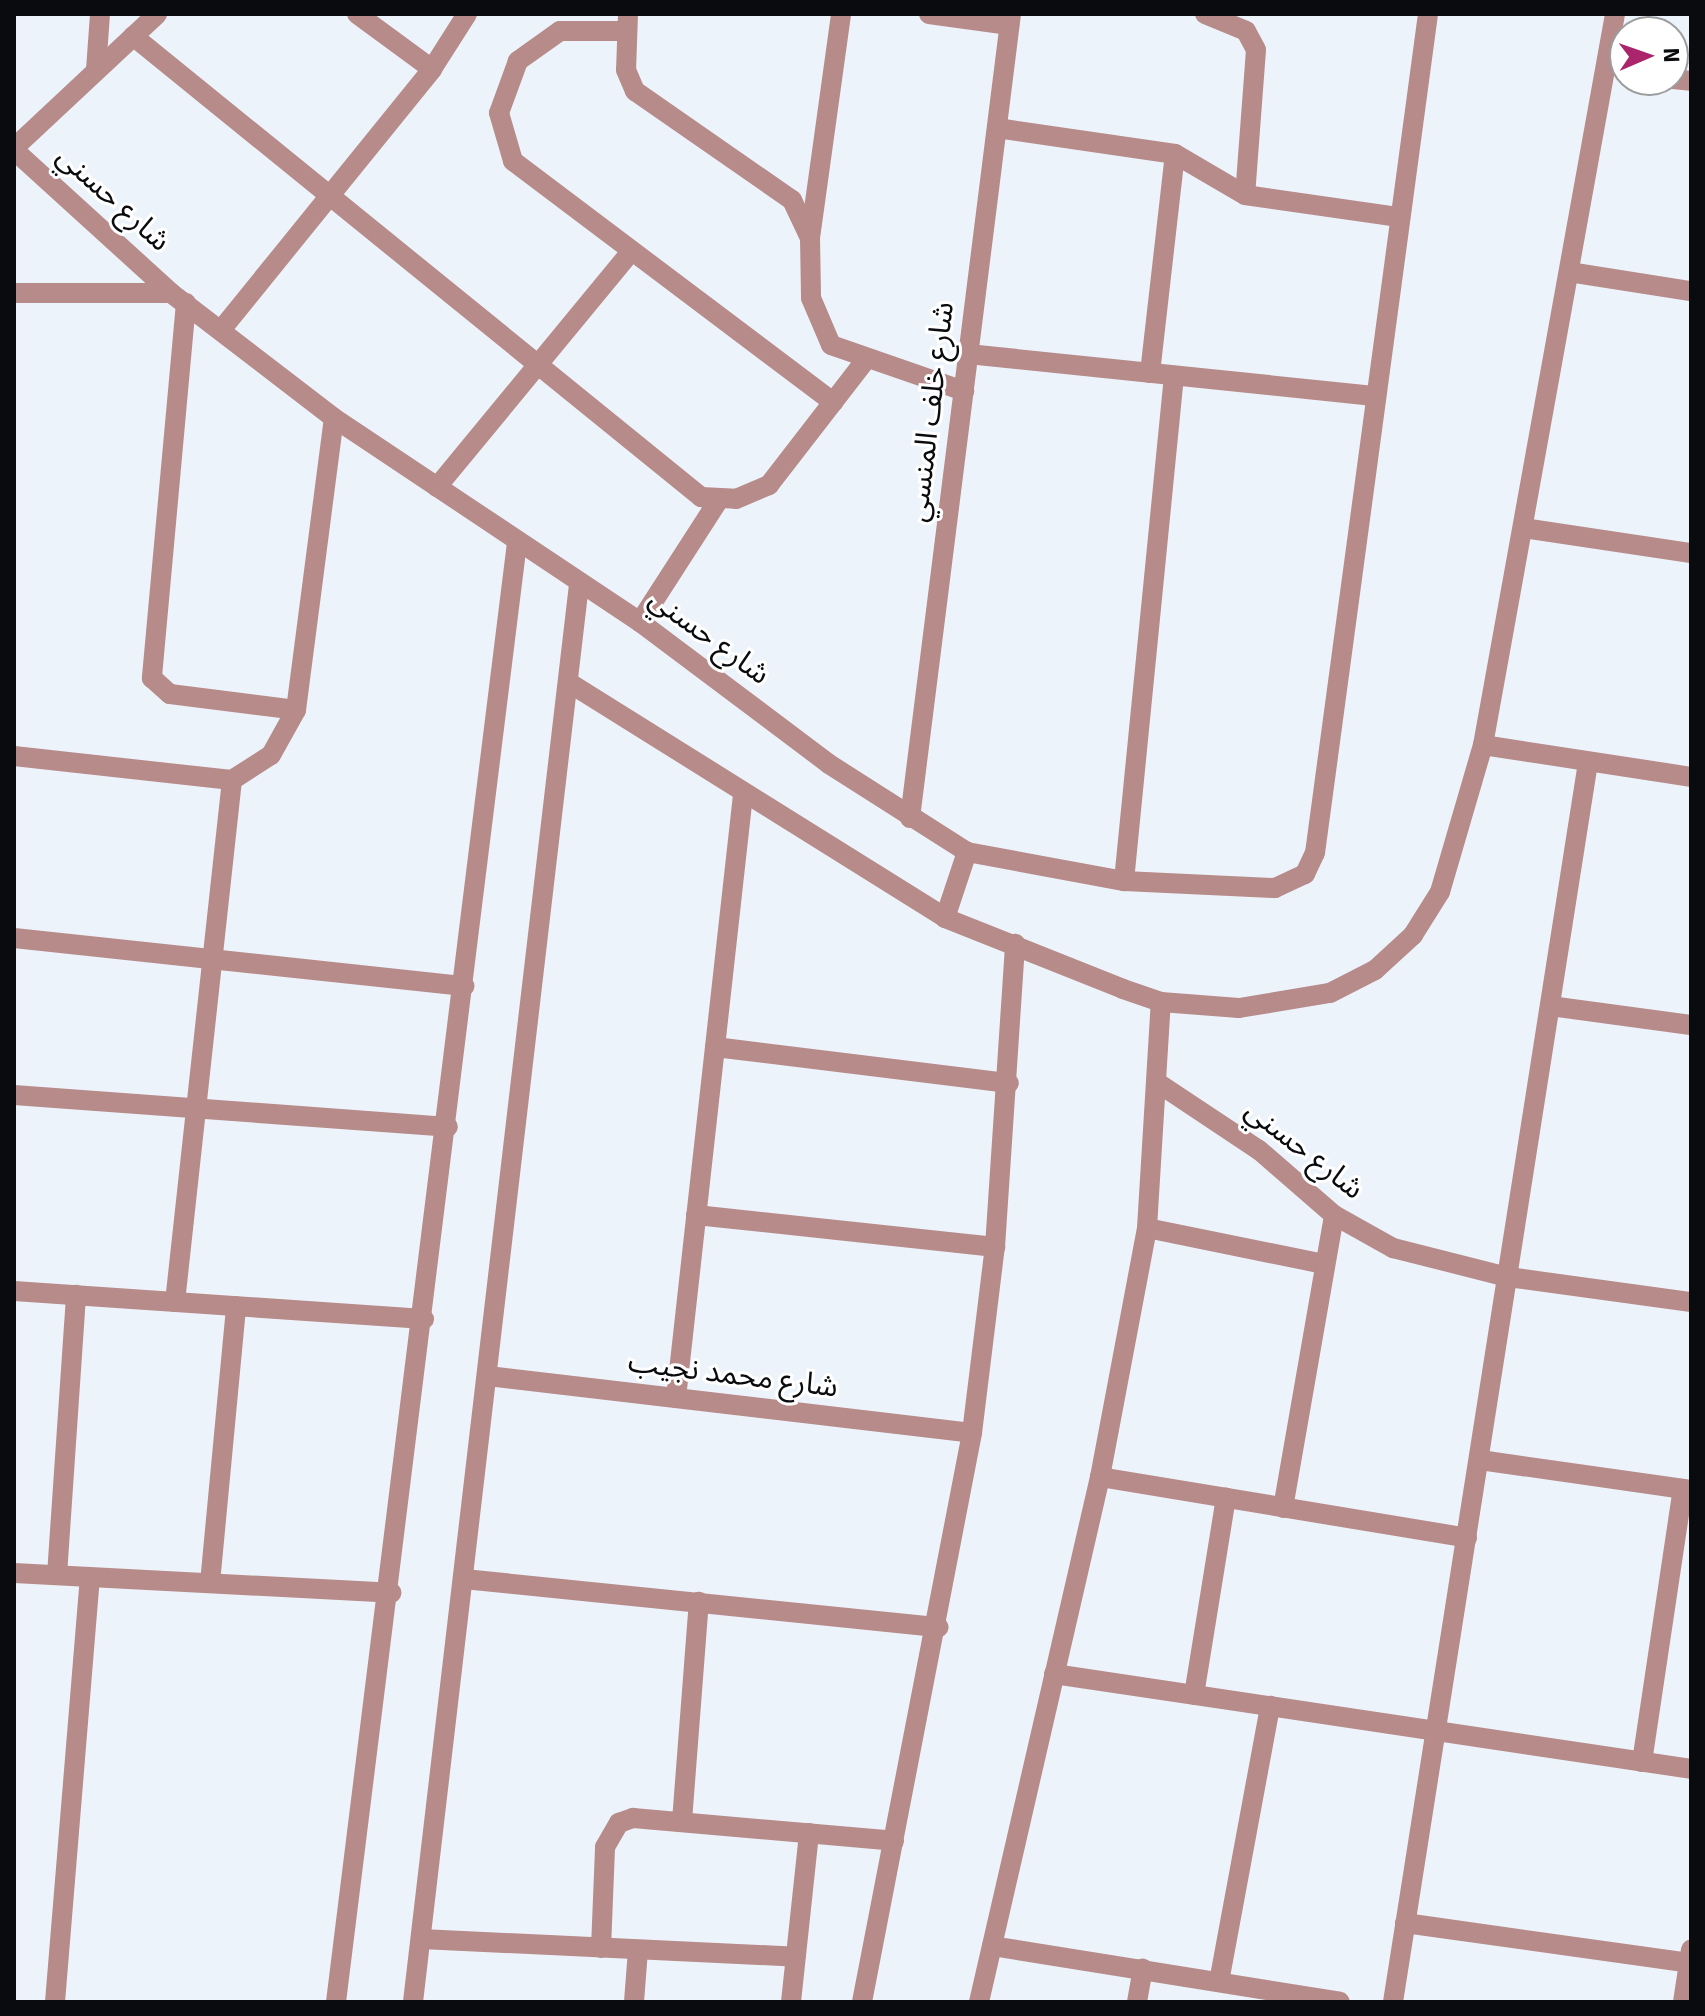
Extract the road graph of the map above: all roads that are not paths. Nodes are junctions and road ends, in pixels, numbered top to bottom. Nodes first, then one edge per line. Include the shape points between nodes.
1 (100, 14) edge
2 (157, 14) edge
3 (357, 14) edge
4 (467, 14) edge
5 (841, 14) edge
6 (929, 14) edge
7 (1205, 14) edge
8 (1428, 14) edge
9 (1010, 20) edge
10 (627, 22) edge
11 (133, 36) junction
12 (432, 69) junction
13 (96, 70) junction
14 (1609, 96) edge
15 (997, 128) junction
16 (14, 149) edge
17 (1175, 154) junction
18 (1245, 195) junction
19 (330, 196) junction
20 (1397, 217) junction
21 (810, 238) junction
22 (629, 254) junction
23 (1569, 272) junction
24 (1691, 291) edge
25 (14, 293) edge
26 (178, 298) junction
27 (221, 330) junction
28 (968, 354) junction
29 (864, 362) junction
30 (541, 366) junction
31 (1150, 373) junction
32 (1174, 376) junction
33 (964, 391) junction
34 (1374, 396) junction
35 (833, 402) junction
36 (334, 418) junction
37 (437, 487) junction
38 (718, 501) junction
39 (1523, 528) junction
40 (517, 542) junction
41 (1691, 553) edge
42 (579, 584) junction
43 (640, 622) junction
44 (568, 682) junction
45 (296, 710) junction
46 (1483, 745) junction
47 (14, 756) edge
48 (1588, 763) junction
49 (1691, 777) edge
50 (232, 780) junction
51 (743, 795) junction
52 (910, 818) junction
53 (967, 852) junction
54 (1124, 881) junction
55 (945, 918) junction
56 (14, 938) edge
57 (1015, 944) junction
58 (216, 960) junction
59 (464, 986) junction
60 (1161, 1002) junction
61 (1550, 1006) junction
62 (1691, 1025) edge
63 (715, 1047) junction
64 (1009, 1083) junction
65 (1161, 1085) junction
66 (14, 1095) edge
67 (197, 1108) junction
68 (448, 1127) junction
69 (696, 1215) junction
70 (1334, 1215) junction
71 (1147, 1228) junction
72 (995, 1247) junction
73 (1324, 1264) junction
74 (1508, 1277) junction
75 (14, 1291) edge
76 (76, 1295) junction
77 (175, 1302) junction
78 (1691, 1302) edge
79 (236, 1306) junction
80 (424, 1319) junction
81 (488, 1376) junction
82 (676, 1398) junction
83 (972, 1433) junction
84 (1480, 1460) junction
85 (1100, 1477) junction
86 (1687, 1490) edge
87 (1226, 1498) junction
88 (1283, 1508) junction
89 (1467, 1538) junction
90 (14, 1573) edge
91 (57, 1575) junction
92 (90, 1577) junction
93 (464, 1579) junction
94 (210, 1583) junction
95 (391, 1593) junction
96 (699, 1602) junction
97 (939, 1627) junction
98 (1054, 1674) junction
99 (1194, 1695) junction
100 (1270, 1706) junction
101 (1438, 1732) junction
102 (1642, 1762) junction
103 (1691, 1769) edge
104 (682, 1821) junction
105 (809, 1833) junction
106 (894, 1841) junction
107 (1405, 1923) junction
108 (421, 1939) junction
109 (992, 1946) junction
110 (601, 1948) junction
111 (638, 1950) junction
112 (796, 1957) junction
113 (1690, 1959) edge
114 (1143, 1969) junction
115 (1219, 1982) junction
116 (55, 2002) edge
117 (336, 2002) edge
118 (413, 2002) edge
119 (634, 2002) edge
120 (791, 2002) edge
121 (862, 2002) edge
122 (979, 2002) edge
123 (1137, 2002) edge
124 (1340, 2002) edge
125 (1393, 2002) edge
126 (1683, 2002) edge

1 - 13 street
2 - 11 street
3 - 12 street
4 - 12 street
5 - 21 street
6 - 9 street
7 - 18 street via 1246,31 1256,50
8 - 20 street
9 - 15 street, شارع خلف المنسي
10 - 21 street via 626,70 635,91 792,200
10 - 22 street via 560,31 536,43 518,61 499,113 513,161
11 - 13 street
11 - 19 street
12 - 19 street
13 - 16 street
14 - 23 street
15 - 17 street
15 - 28 street, شارع خلف المنسي
16 - 26 street, شارع حسني
17 - 18 street
17 - 31 street
18 - 20 street
19 - 27 street
19 - 30 street
20 - 34 street
21 - 29 street via 818,325 831,345
22 - 30 street
22 - 35 street
23 - 24 street
23 - 39 street
25 - 26 street, شارع حسني
26 - 27 street, شارع حسني
26 - 45 street via 152,678 170,694
27 - 36 street, شارع حسني
28 - 31 street
28 - 33 street, شارع خلف المنسي
29 - 33 street
29 - 35 street
30 - 37 street
30 - 38 street via 701,497
31 - 32 street
32 - 34 street
32 - 54 street
33 - 52 street, شارع خلف المنسي
34 - 54 street via 1315,853 1305,874 1275,888
35 - 38 street via 769,485
36 - 37 street, شارع حسني
36 - 45 street
37 - 40 street, شارع حسني
38 - 43 street
39 - 41 street
39 - 46 street
40 - 42 street, شارع حسني
40 - 59 street
42 - 43 street, شارع حسني
42 - 44 street
43 - 52 street, شارع حسني
44 - 51 street
44 - 81 street
45 - 50 street via 271,755
46 - 48 street
46 - 60 street via 1440,892 1413,935 1375,970 1330,993 1281,1005
47 - 50 street
48 - 49 street
48 - 61 street
50 - 58 street
51 - 55 street
51 - 63 street
52 - 53 street, شارع حسني
53 - 54 street
53 - 55 street
55 - 57 street
56 - 58 street
57 - 60 street
57 - 64 street
58 - 59 street
58 - 67 street
59 - 68 street
60 - 65 street
61 - 62 street
61 - 74 street
63 - 64 street
63 - 69 street
64 - 72 street
65 - 70 street, شارع حسني via 1259,1150
65 - 71 street
66 - 67 street
67 - 68 street
67 - 77 street
68 - 80 street
69 - 72 street
69 - 82 street
70 - 73 street
70 - 74 street, شارع حسني via 1393,1248
71 - 73 street
71 - 85 street
72 - 83 street
73 - 88 street
74 - 78 street, شارع حسني
74 - 84 street
75 - 76 street
76 - 77 street
76 - 91 street
77 - 79 street
79 - 80 street
79 - 94 street
80 - 95 street
81 - 82 street, شارع محمد نجيب
81 - 93 street
82 - 83 street, شارع محمد نجيب
83 - 97 street
84 - 86 street
84 - 89 street
85 - 87 street
85 - 98 street
86 - 102 street
87 - 88 street
87 - 99 street
88 - 89 street
89 - 101 street
90 - 91 street
91 - 92 street
92 - 94 street
92 - 116 street
93 - 96 street
93 - 108 street
94 - 95 street
95 - 117 street
96 - 97 street
96 - 104 street
97 - 106 street
98 - 99 street
98 - 109 street
99 - 100 street
100 - 101 street
100 - 115 street
101 - 102 street
101 - 107 street
102 - 103 street
104 - 105 street
104 - 110 street via 633,1818 610,1834
105 - 106 street
105 - 112 street
106 - 121 street
107 - 113 street
107 - 125 street
108 - 110 street
108 - 118 street
109 - 114 street
109 - 122 street
110 - 111 street
111 - 112 street
111 - 119 street
112 - 120 street
113 - 126 street
114 - 115 street
114 - 123 street
115 - 124 street

